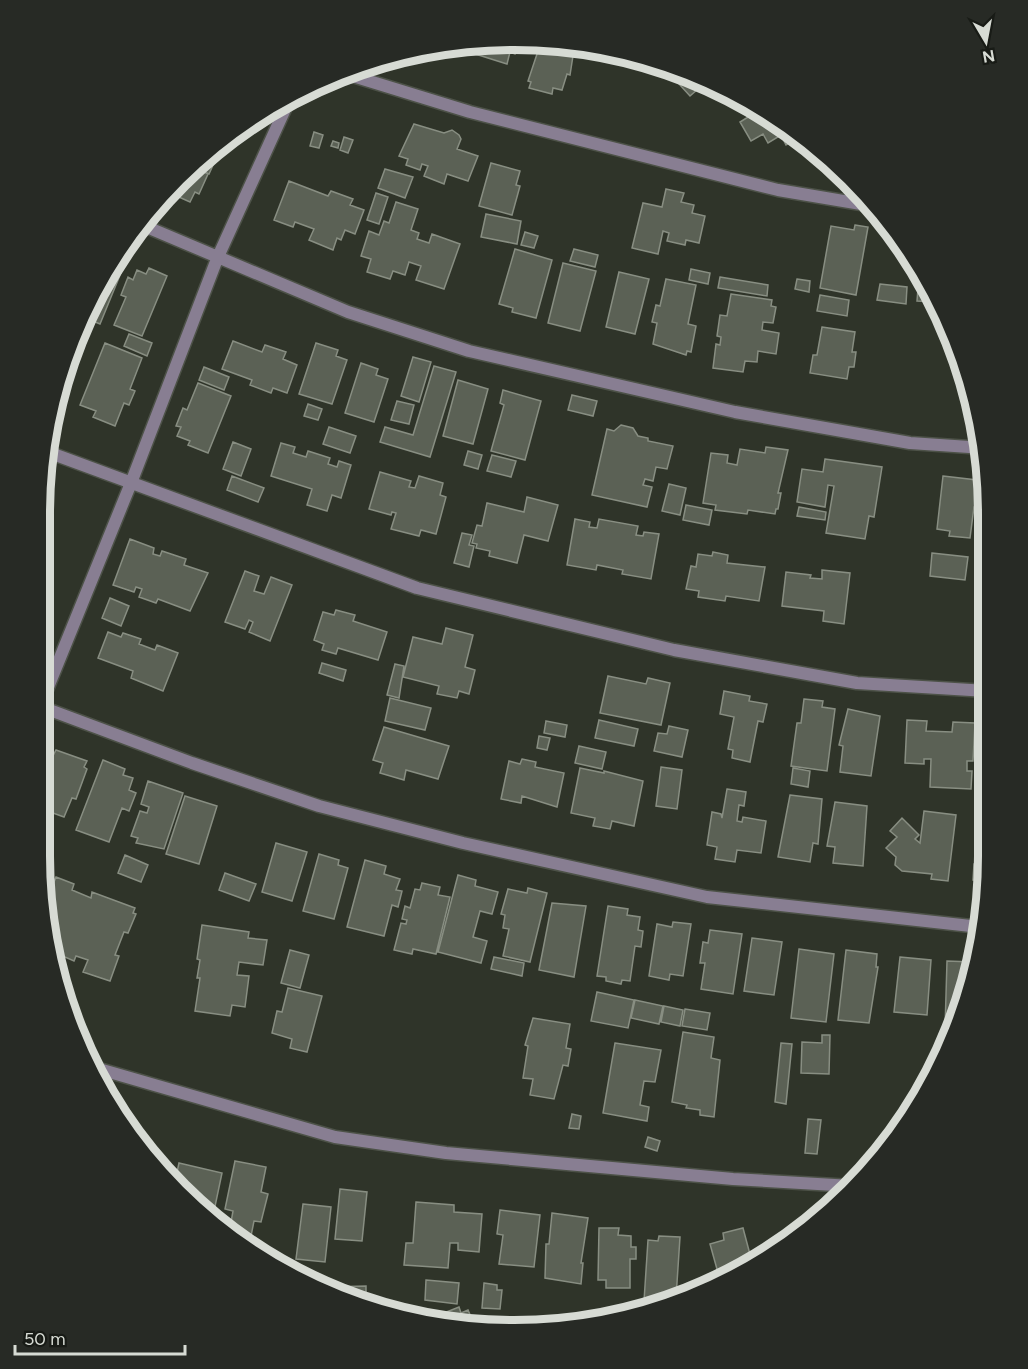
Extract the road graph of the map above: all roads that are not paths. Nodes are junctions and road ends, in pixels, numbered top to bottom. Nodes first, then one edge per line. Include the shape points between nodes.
1 (357, 77) edge
2 (284, 111) edge
3 (859, 204) edge
4 (148, 228) edge
5 (217, 259) junction
6 (974, 447) edge
7 (53, 454) edge
8 (131, 483) junction
9 (50, 681) edge
10 (978, 690) edge
11 (50, 710) edge
12 (973, 926) edge
13 (103, 1070) edge
14 (840, 1185) edge

1 - 3 street via 470,112 778,190
2 - 5 street
4 - 5 street
5 - 6 street via 348,312 469,351 735,412 910,443
5 - 8 street
7 - 8 street
8 - 9 street
8 - 10 street via 417,588 570,626 674,650 856,683
11 - 12 street via 192,764 320,806 463,843 707,897
13 - 14 street via 335,1137 446,1153

